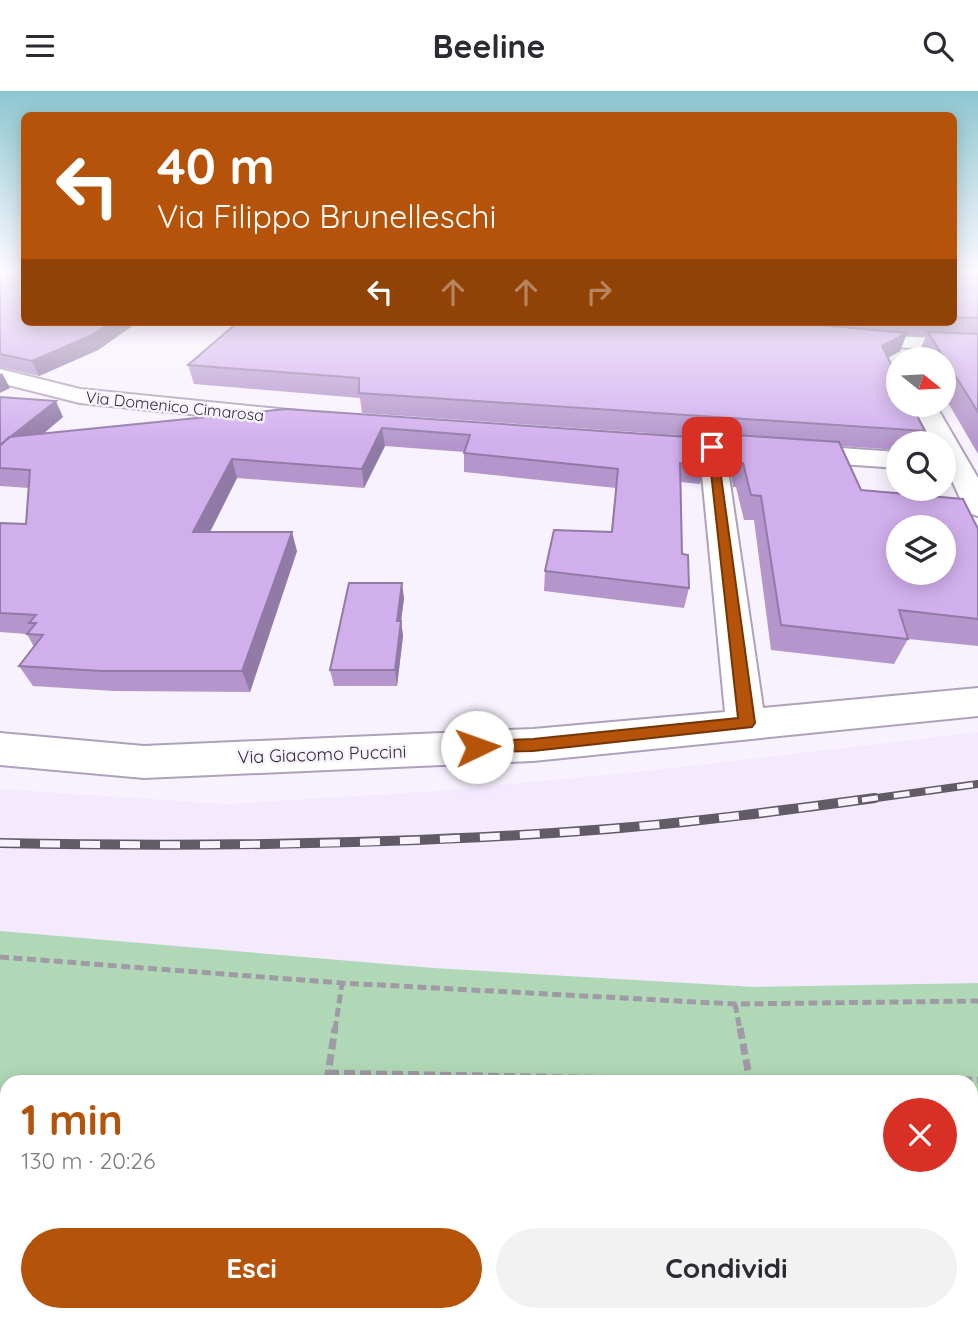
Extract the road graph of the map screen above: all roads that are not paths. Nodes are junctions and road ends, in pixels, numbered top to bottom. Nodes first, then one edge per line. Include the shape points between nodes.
1 (831, 338) edge
2 (978, 346) edge
3 (886, 348) edge
4 (956, 348) edge
5 (0, 376) edge
6 (931, 417) edge
7 (327, 420) edge
8 (629, 441) edge
9 (712, 447) junction
10 (886, 459) edge
11 (960, 464) edge
12 (978, 507) edge
13 (978, 702) edge
14 (746, 723) junction
15 (0, 749) edge

1 - 3 street
2 - 4 street
5 - 7 street, Via Domenico Cimarosa via 80,396
6 - 11 street
8 - 9 street
9 - 10 street
9 - 14 street
11 - 12 street
13 - 14 street, Via Giacomo Puccini
14 - 15 street, Via Giacomo Puccini via 533,745 144,762

